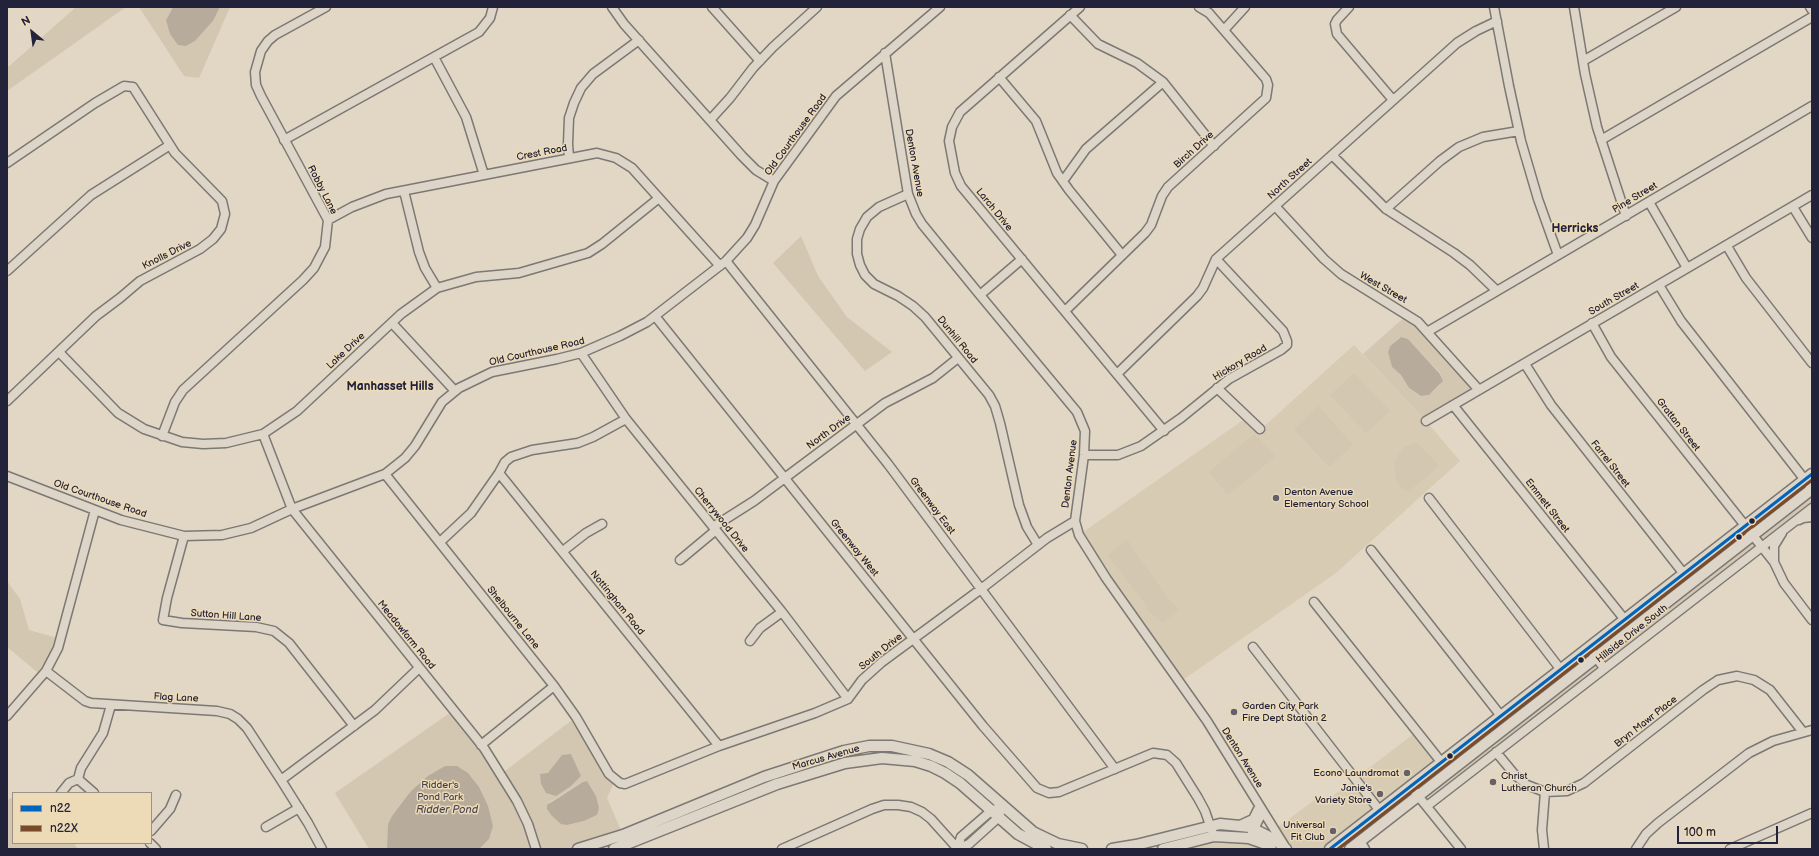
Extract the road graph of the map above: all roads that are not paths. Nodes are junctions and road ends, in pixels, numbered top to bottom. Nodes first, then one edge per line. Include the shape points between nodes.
1 (326, 7) edge
2 (493, 7) edge
3 (612, 7) edge
4 (712, 7) edge
5 (816, 7) edge
6 (940, 7) edge
7 (1080, 7) edge
8 (1199, 7) edge
9 (1245, 7) edge
10 (1349, 7) edge
11 (1494, 7) edge
12 (1574, 7) edge
13 (1676, 7) edge
14 (1810, 7) edge
15 (1812, 10) edge
16 (1070, 16) junction
17 (1812, 17) edge
18 (1497, 21) junction
19 (1224, 30) junction
20 (639, 40) junction
21 (885, 53) junction
22 (434, 57) junction
23 (760, 61) junction
24 (1583, 61) junction
25 (999, 77) junction
26 (1163, 82) junction
27 (1393, 100) junction
28 (1812, 106) edge
29 (710, 120) junction
30 (1519, 131) junction
31 (284, 140) junction
32 (1601, 140) junction
33 (170, 145) junction
34 (1214, 146) junction
35 (1332, 155) junction
36 (569, 158) junction
37 (7, 163) edge
38 (484, 175) junction
39 (774, 181) junction
40 (1063, 181) junction
41 (404, 191) junction
42 (908, 194) junction
43 (1812, 196) edge
44 (660, 198) junction
45 (1649, 202) junction
46 (1275, 206) junction
47 (1793, 207) junction
48 (1386, 209) junction
49 (1626, 216) junction
50 (328, 220) junction
51 (1812, 238) edge
52 (1727, 246) junction
53 (1122, 255) junction
54 (1558, 255) junction
55 (1022, 259) junction
56 (1216, 259) junction
57 (723, 263) junction
58 (1687, 268) junction
59 (7, 271) edge
60 (1659, 285) junction
61 (437, 288) junction
62 (1497, 291) junction
63 (980, 295) junction
64 (1065, 311) junction
65 (655, 316) junction
66 (392, 323) junction
67 (1592, 323) junction
68 (1427, 332) junction
69 (59, 352) junction
70 (581, 353) junction
71 (958, 358) junction
72 (1812, 363) edge
73 (1525, 364) junction
74 (1117, 374) junction
75 (1217, 388) junction
76 (1479, 390) junction
77 (455, 391) junction
78 (7, 400) edge
79 (1453, 405) junction
80 (626, 419) junction
81 (1426, 421) dead end
82 (857, 425) junction
83 (1260, 430) dead end
84 (1164, 431) junction
85 (263, 434) junction
86 (162, 436) junction
87 (1084, 455) junction
88 (499, 473) junction
89 (385, 474) junction
90 (7, 476) edge
91 (784, 477) junction
92 (1808, 477) edge
93 (1812, 489) edge
94 (1429, 498) dead end
95 (1812, 508) edge
96 (292, 509) junction
97 (95, 510) junction
98 (1812, 518) edge
99 (1075, 521) junction
100 (602, 524) dead end
101 (1789, 525) junction
102 (1745, 526) junction
103 (714, 529) junction
104 (184, 536) junction
105 (1752, 536) junction
106 (440, 542) junction
107 (1038, 545) junction
108 (1761, 546) junction
109 (1371, 550) dead end
110 (563, 551) junction
111 (680, 560) dead end
112 (1774, 562) junction
113 (1684, 574) junction
114 (981, 589) junction
115 (1314, 602) dead end
116 (782, 612) junction
117 (1624, 620) junction
118 (1812, 620) edge
119 (913, 639) junction
120 (750, 641) dead end
121 (1253, 647) dead end
122 (1589, 648) junction
123 (1596, 658) junction
124 (419, 668) junction
125 (1604, 668) junction
126 (1561, 670) junction
127 (46, 672) junction
128 (554, 686) junction
129 (848, 699) junction
130 (111, 705) junction
131 (7, 716) edge
132 (1501, 716) junction
133 (354, 726) junction
134 (1812, 730) edge
135 (1803, 732) junction
136 (481, 745) junction
137 (719, 746) junction
138 (1496, 752) junction
139 (1442, 763) junction
140 (1115, 769) junction
141 (78, 779) junction
142 (281, 780) junction
143 (615, 780) joint
144 (1411, 787) junction
145 (61, 792) edge
146 (93, 792) edge
147 (1545, 792) junction
148 (176, 795) dead end
149 (1418, 796) junction
150 (1002, 806) junction
151 (1259, 806) junction
152 (1427, 806) junction
153 (299, 808) junction
154 (1380, 811) junction
155 (1812, 813) edge
156 (995, 814) junction
157 (1240, 825) junction
158 (1210, 826) junction
159 (266, 827) dead end
160 (152, 830) edge
161 (1252, 834) junction
162 (1214, 836) junction
163 (626, 843) edge
164 (1363, 845) edge
165 (322, 849) edge
166 (536, 849) edge
167 (578, 849) edge
168 (614, 849) edge
169 (782, 849) edge
170 (957, 849) edge
171 (1046, 849) edge
172 (1082, 849) edge
173 (1112, 849) edge
174 (1163, 849) edge
175 (1271, 849) edge
176 (1286, 849) edge
177 (1330, 849) edge
178 (1350, 849) edge
179 (1461, 849) edge
180 (1544, 849) edge
181 (1636, 849) edge
182 (1730, 849) edge

1 - 31 street, Robby Lane via 275,35 261,51 257,63 256,85
2 - 22 street via 490,18 479,32
3 - 20 street
4 - 23 street
5 - 23 street
6 - 21 street, Old Courthouse Road
7 - 16 street, Larch Drive
8 - 19 street, Birch Drive via 1209,13
9 - 19 street
10 - 27 street via 1335,24 1337,34
11 - 18 street
12 - 24 street
13 - 24 street
14 - 15 street
16 - 25 street, Larch Drive
16 - 26 street via 1098,44 1137,63
17 - 32 street
18 - 27 street, North Street via 1457,43
18 - 30 street
19 - 34 street, Birch Drive via 1266,79 1268,91 1263,102
20 - 29 street
20 - 36 street via 593,74 581,88 569,118
21 - 39 street, Old Courthouse Road via 836,96
21 - 42 street, Denton Avenue
22 - 31 street
22 - 38 street via 466,117
23 - 29 street
24 - 32 street
25 - 40 street via 1036,122 1057,174
25 - 55 street, Larch Drive via 960,112 952,127 949,141 955,173 961,186
26 - 34 street
26 - 40 street via 1086,150
27 - 35 street, North Street
28 - 45 street, Pine Street
29 - 39 street via 756,170
30 - 48 street via 1483,137 1459,147
30 - 54 street via 1538,199
31 - 50 street, Robby Lane
32 - 49 street
33 - 37 street, Knolls Drive via 136,90 133,86 127,85 95,103
33 - 59 street via 91,195
33 - 69 street, Knolls Drive via 222,201 225,214 221,229 200,249 140,280 96,316
34 - 53 street, Birch Drive via 1168,187 1151,225
35 - 46 street, North Street
35 - 48 street
36 - 38 street, Crest Road
36 - 44 street, Crest Road via 597,153 616,158 632,168
38 - 41 street, Crest Road
39 - 57 street, Old Courthouse Road via 747,238
40 - 53 street
41 - 50 street, Crest Road via 367,201
41 - 61 street via 419,252
42 - 63 street, Denton Avenue via 922,224
42 - 71 street, Dunhill Road via 879,207 867,217 857,239 860,265 874,284 913,306
43 - 47 street, South Street
44 - 57 street, Crest Road
44 - 61 street, Lake Drive via 588,253 519,273 476,277
45 - 49 street, Pine Street
45 - 58 street
46 - 56 street, North Street
46 - 68 street, West Street via 1341,274 1408,314
47 - 51 street
47 - 52 street, South Street
48 - 62 street via 1454,253
49 - 54 street, Pine Street
50 - 86 street, Robby Lane via 325,247 314,268 183,390 175,402
52 - 58 street, South Street
52 - 72 street via 1746,278
53 - 64 street, Birch Drive
54 - 62 street, Pine Street
55 - 63 street
55 - 64 street, Larch Drive
56 - 74 street, North Street via 1197,296
56 - 75 street, Hickory Road via 1283,331 1288,341 1281,350
57 - 65 street, Old Courthouse Road
57 - 82 street, Greenway East
58 - 60 street, South Street
60 - 67 street, South Street
60 - 92 street via 1681,321
61 - 66 street, Lake Drive
62 - 68 street, Pine Street
63 - 87 street, Denton Avenue via 1077,412 1085,432
64 - 74 street, Larch Drive
65 - 70 street, Old Courthouse Road via 620,336
65 - 91 street, Greenway West
66 - 77 street
66 - 85 street, Lake Drive via 297,411
67 - 73 street, South Street
67 - 102 street, Grattan Street via 1611,356
68 - 76 street, West Street
69 - 78 street, Knolls Drive
69 - 86 street, Lake Drive via 118,413 144,430
70 - 77 street, Old Courthouse Road via 492,372
70 - 80 street, Cherrywood Drive
71 - 82 street, North Drive via 933,378 892,399
71 - 107 street, Dunhill Road via 995,406 1019,506 1027,527
73 - 76 street, South Street
73 - 113 street, Farrel Street via 1551,405
74 - 84 street, Larch Drive
75 - 83 street
75 - 84 street, Hickory Road
76 - 79 street, South Street
77 - 89 street, Old Courthouse Road via 442,402 405,458
79 - 81 street, South Street
79 - 117 street, Emmett Street
80 - 88 street via 578,443 519,454 505,462
80 - 103 street, Cherrywood Drive
82 - 91 street, North Drive
82 - 114 street, Greenway East
84 - 87 street, Hickory Road via 1126,453 1110,456
85 - 86 street, Lake Drive via 226,443 203,444 182,442
85 - 96 street, Meadowfarm Road
87 - 99 street, Denton Avenue
88 - 106 street via 472,513
88 - 110 street, Nottingham Road
89 - 96 street, Old Courthouse Road
89 - 106 street, Shelbourne Lane
90 - 97 street, Old Courthouse Road
91 - 103 street, North Drive
91 - 119 street, Greenway West
92 - 93 street
92 - 102 main road
93 - 105 main road
94 - 126 street
95 - 101 street, Hillside Drive South
96 - 104 street, Old Courthouse Road via 251,528 230,534
96 - 124 street, Meadowfarm Road
97 - 104 street, Old Courthouse Road via 121,520
97 - 127 street via 58,648
98 - 101 street via 1803,518
99 - 107 street, South Drive
99 - 151 street, Denton Avenue via 1084,545 1206,721
100 - 110 street
101 - 108 street, Hillside Drive South
101 - 112 street via 1774,546
102 - 105 street, Grattan Street
102 - 113 main road
103 - 111 street, North Drive
103 - 116 street, Cherrywood Drive
104 - 133 street, Sutton Hill Lane via 163,620 256,627 274,631 289,643
105 - 108 street, Grattan Street
105 - 123 main road
106 - 128 street, Shelbourne Lane
107 - 114 street, South Drive
108 - 112 street, Grattan Street
108 - 125 street, Hillside Drive South
109 - 132 street
110 - 137 street, Nottingham Road
112 - 118 street, Grattan Street via 1784,583
113 - 117 main road
114 - 119 street, South Drive
114 - 140 street, Greenway East
115 - 139 street
116 - 120 street via 760,628
116 - 129 street, Cherrywood Drive
117 - 122 main road
119 - 129 street, South Drive via 872,671
119 - 140 street, Greenway West via 983,726 1041,790 1049,793 1059,792
121 - 154 street
122 - 123 street
122 - 126 main road
123 - 125 street
123 - 149 main road
124 - 133 street via 375,710
124 - 136 street, Meadowfarm Road
125 - 138 street, Hillside Drive South
126 - 132 main road
127 - 130 street, Flag Lane via 85,701
127 - 131 street
128 - 136 street
128 - 143 street, Shelbourne Lane
129 - 137 street, South Drive
130 - 141 street via 103,733 81,768
130 - 142 street, Flag Lane via 207,710 230,714 247,728
132 - 139 main road
133 - 142 street
134 - 135 street
135 - 147 street, Bryn Mawr Place via 1770,690 1744,677 1729,677 1718,680 1703,690 1584,783 1567,791
135 - 181 street via 1773,741 1749,753 1658,823 1646,834
136 - 166 street, Meadowfarm Road via 517,801
137 - 143 street, South Drive via 630,783
138 - 147 street, Bryn Mawr Place via 1521,781
138 - 152 street, Hillside Drive South
139 - 144 main road
140 - 158 street via 1153,753 1167,755 1176,763 1198,798
141 - 145 street
141 - 146 street
142 - 153 street, Flag Lane
144 - 149 street
144 - 154 main road
147 - 180 street via 1542,830
148 - 160 street via 170,809
149 - 152 street
149 - 164 main road
150 - 156 street
150 - 163 main road, Marcus Avenue via 968,775 936,756 892,746 869,746 844,751 764,777
150 - 172 main road, Marcus Avenue via 1033,832 1058,844
151 - 157 street via 1253,819
151 - 161 street via 1261,815
151 - 176 street, Denton Avenue
152 - 179 street
153 - 159 street
153 - 165 street, Flag Lane
154 - 177 main road
155 - 182 street
156 - 163 main road, Marcus Avenue via 960,783 931,766 915,760 876,758 845,763 777,784
156 - 170 street via 961,837
156 - 171 main road, Marcus Avenue via 1018,834
157 - 158 main road
157 - 161 main road
158 - 162 street
158 - 173 main road
161 - 162 main road
161 - 175 main road
161 - 176 main road via 1277,841
162 - 174 main road
163 - 167 main road, Marcus Avenue
163 - 168 main road, Marcus Avenue
164 - 178 main road
169 - 170 street via 872,809 884,805 898,805 922,812

